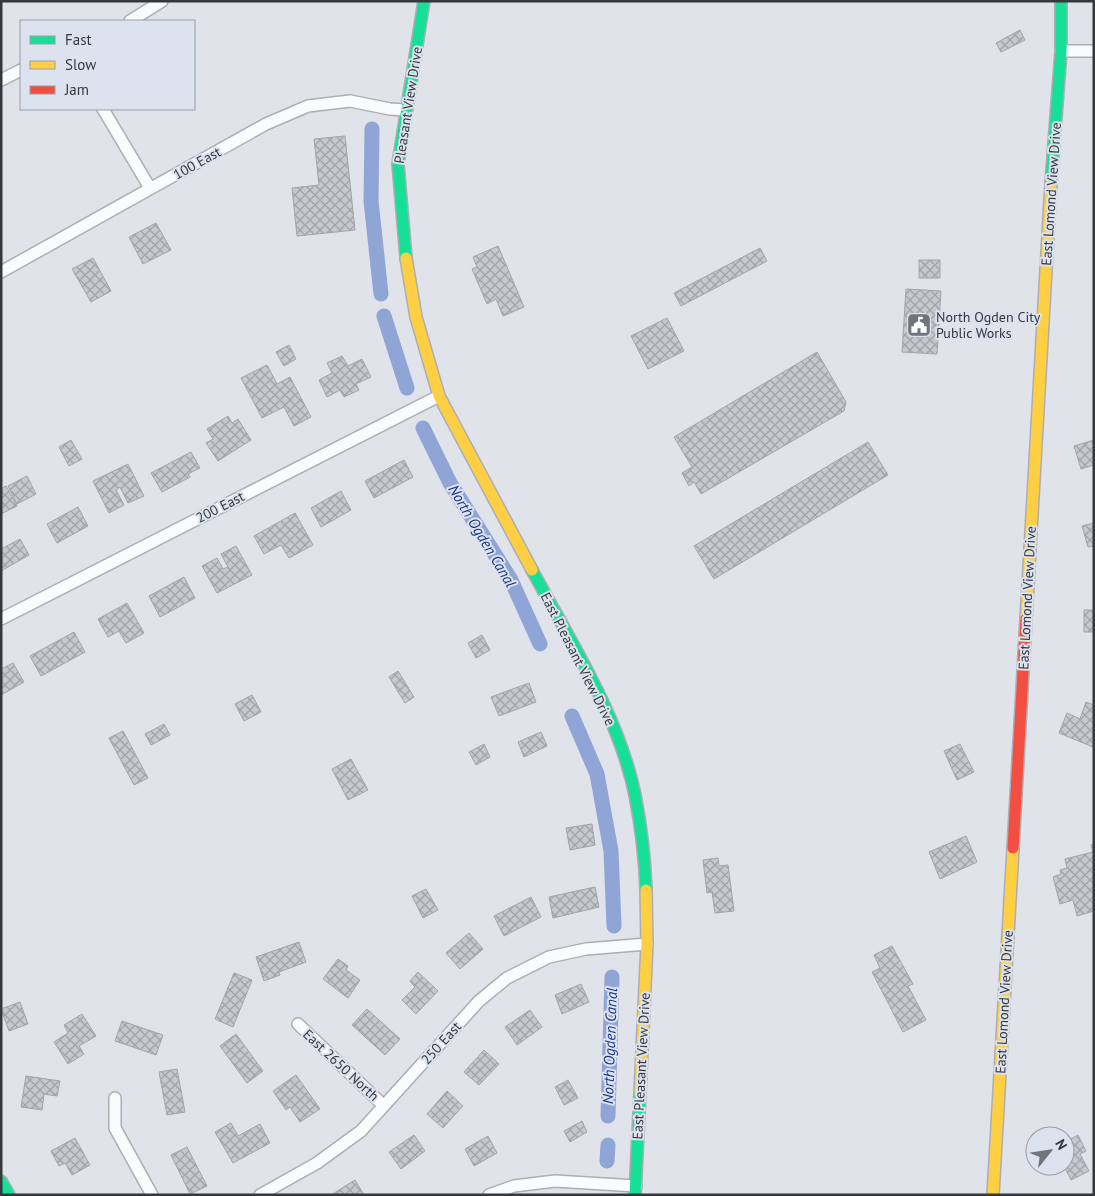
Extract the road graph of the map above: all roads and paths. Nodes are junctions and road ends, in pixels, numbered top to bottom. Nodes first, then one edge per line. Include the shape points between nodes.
1 (162, 1) edge
2 (424, 1) edge
3 (1061, 1) edge
4 (132, 20) edge
5 (1061, 51) junction
6 (1094, 51) edge
7 (20, 70) edge
8 (1, 80) edge
9 (104, 110) edge
10 (406, 110) junction
11 (150, 188) junction
12 (407, 268) joint
13 (1, 272) edge
14 (439, 396) junction
15 (1, 619) edge
16 (647, 944) junction
17 (298, 1024) dead end
18 (115, 1098) dead end
19 (384, 1106) junction
20 (1, 1181) edge
21 (635, 1190) edge
22 (9, 1195) edge
23 (152, 1195) edge
24 (260, 1195) edge
25 (489, 1195) edge
26 (993, 1195) edge

1 - 4 street
2 - 10 street, Pleasant View Drive
3 - 5 street, East Lomond View Drive
5 - 6 street
5 - 26 street, East Lomond View Drive
7 - 8 street
9 - 11 street
10 - 11 street, 100 East via 350,101 308,106 266,124
10 - 12 street, Pleasant View Drive via 398,164
11 - 13 street, 100 East
12 - 14 street, East Pleasant View Drive via 416,317
14 - 15 street, 200 East
14 - 16 street, East Pleasant View Drive via 577,652 612,725 635,795 645,870
16 - 19 street, 250 East via 586,949 549,957 508,978 480,1001
16 - 21 street, East Pleasant View Drive
17 - 19 street, East 2650 North
18 - 23 street via 115,1128
19 - 24 street, 250 East via 361,1132 317,1163
20 - 22 street
21 - 25 street via 555,1181 514,1186

